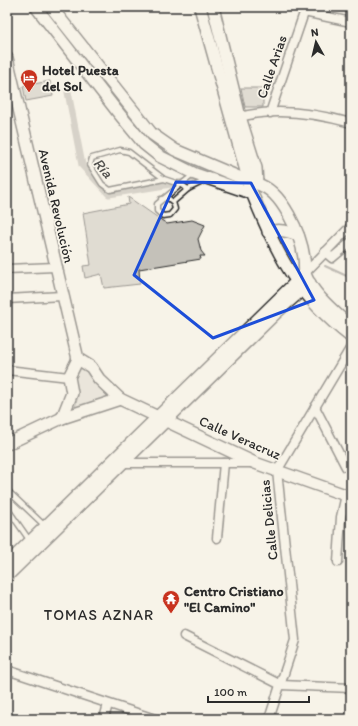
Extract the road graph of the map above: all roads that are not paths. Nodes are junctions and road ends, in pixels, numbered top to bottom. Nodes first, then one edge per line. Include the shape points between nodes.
1 (36, 7) edge
2 (51, 7) edge
3 (200, 7) edge
4 (213, 7) edge
5 (305, 10) edge
6 (351, 22) edge
7 (7, 58) edge
8 (10, 86) edge
9 (270, 113) junction
10 (237, 118) junction
11 (351, 123) edge
12 (195, 174) junction
13 (164, 179) junction
14 (209, 179) junction
15 (182, 184) junction
16 (252, 188) junction
17 (188, 189) junction
18 (161, 199) junction
19 (173, 202) junction
20 (351, 226) edge
21 (268, 232) junction
22 (298, 235) junction
23 (351, 242) edge
24 (325, 252) junction
25 (55, 267) junction
26 (7, 269) edge
27 (308, 278) junction
28 (299, 286) junction
29 (62, 296) junction
30 (7, 299) edge
31 (351, 326) edge
32 (351, 337) edge
33 (351, 347) edge
34 (78, 359) junction
35 (7, 370) edge
36 (69, 377) junction
37 (120, 399) junction
38 (315, 406) junction
39 (62, 418) junction
40 (161, 418) junction
41 (7, 444) edge
42 (122, 463) junction
43 (224, 463) junction
44 (255, 463) junction
45 (346, 467) dead end
46 (277, 471) junction
47 (8, 493) edge
48 (349, 496) edge
49 (7, 508) edge
50 (45, 526) junction
51 (217, 538) dead end
52 (30, 541) junction
53 (338, 562) dead end
54 (7, 564) edge
55 (7, 576) edge
56 (184, 636) dead end
57 (7, 670) edge
58 (281, 685) junction
59 (351, 688) edge
60 (108, 704) junction
61 (104, 719) edge
62 (155, 719) edge
63 (269, 719) edge

1 - 12 main road via 144,144 159,156
2 - 16 main road via 152,134 175,150
3 - 10 main road
4 - 10 main road
5 - 6 street
5 - 9 street, Calle Arias
7 - 8 main road, Avenida Revolución
8 - 25 main road, Avenida Revolución
9 - 10 street
9 - 11 street via 321,115
10 - 16 main road
12 - 14 main road
12 - 15 lane
13 - 13 lane via 129,152 120,150 92,158 90,162 102,184 110,190
13 - 15 lane
14 - 16 main road
14 - 17 lane
15 - 17 lane
15 - 18 lane
16 - 21 main road
16 - 22 main road via 273,193 288,213
17 - 19 lane
18 - 19 lane via 168,198
18 - 19 lane via 156,204 157,211 163,216 170,215 174,209
20 - 24 street
21 - 22 main road via 287,231
21 - 28 main road
22 - 27 main road
23 - 24 street via 332,258
24 - 27 street
25 - 26 street
25 - 29 main road, Avenida Revolución
27 - 28 main road
27 - 31 main road via 332,310
28 - 32 main road via 315,306
28 - 40 main road
29 - 30 street
29 - 34 main road, Avenida Revolución
33 - 38 street, Calle Delicias
34 - 36 main road
34 - 37 main road via 91,367 99,379
35 - 36 street
36 - 39 main road via 72,393
37 - 39 main road
37 - 40 main road, Calle Veracruz
38 - 45 street
38 - 46 street, Calle Delicias
39 - 41 main road
40 - 42 main road
40 - 44 main road, Calle Veracruz
40 - 50 main road
42 - 43 street
42 - 55 main road
43 - 44 street
43 - 51 street
44 - 46 main road, Calle Veracruz
46 - 48 main road, Calle Veracruz
46 - 58 street, Calle Delicias via 295,640
47 - 50 lane
48 - 53 street via 341,517
49 - 52 lane
50 - 52 main road
52 - 54 main road
56 - 58 street
57 - 60 street
58 - 59 street
58 - 63 street, Calle Delicias
60 - 61 street
60 - 62 street

